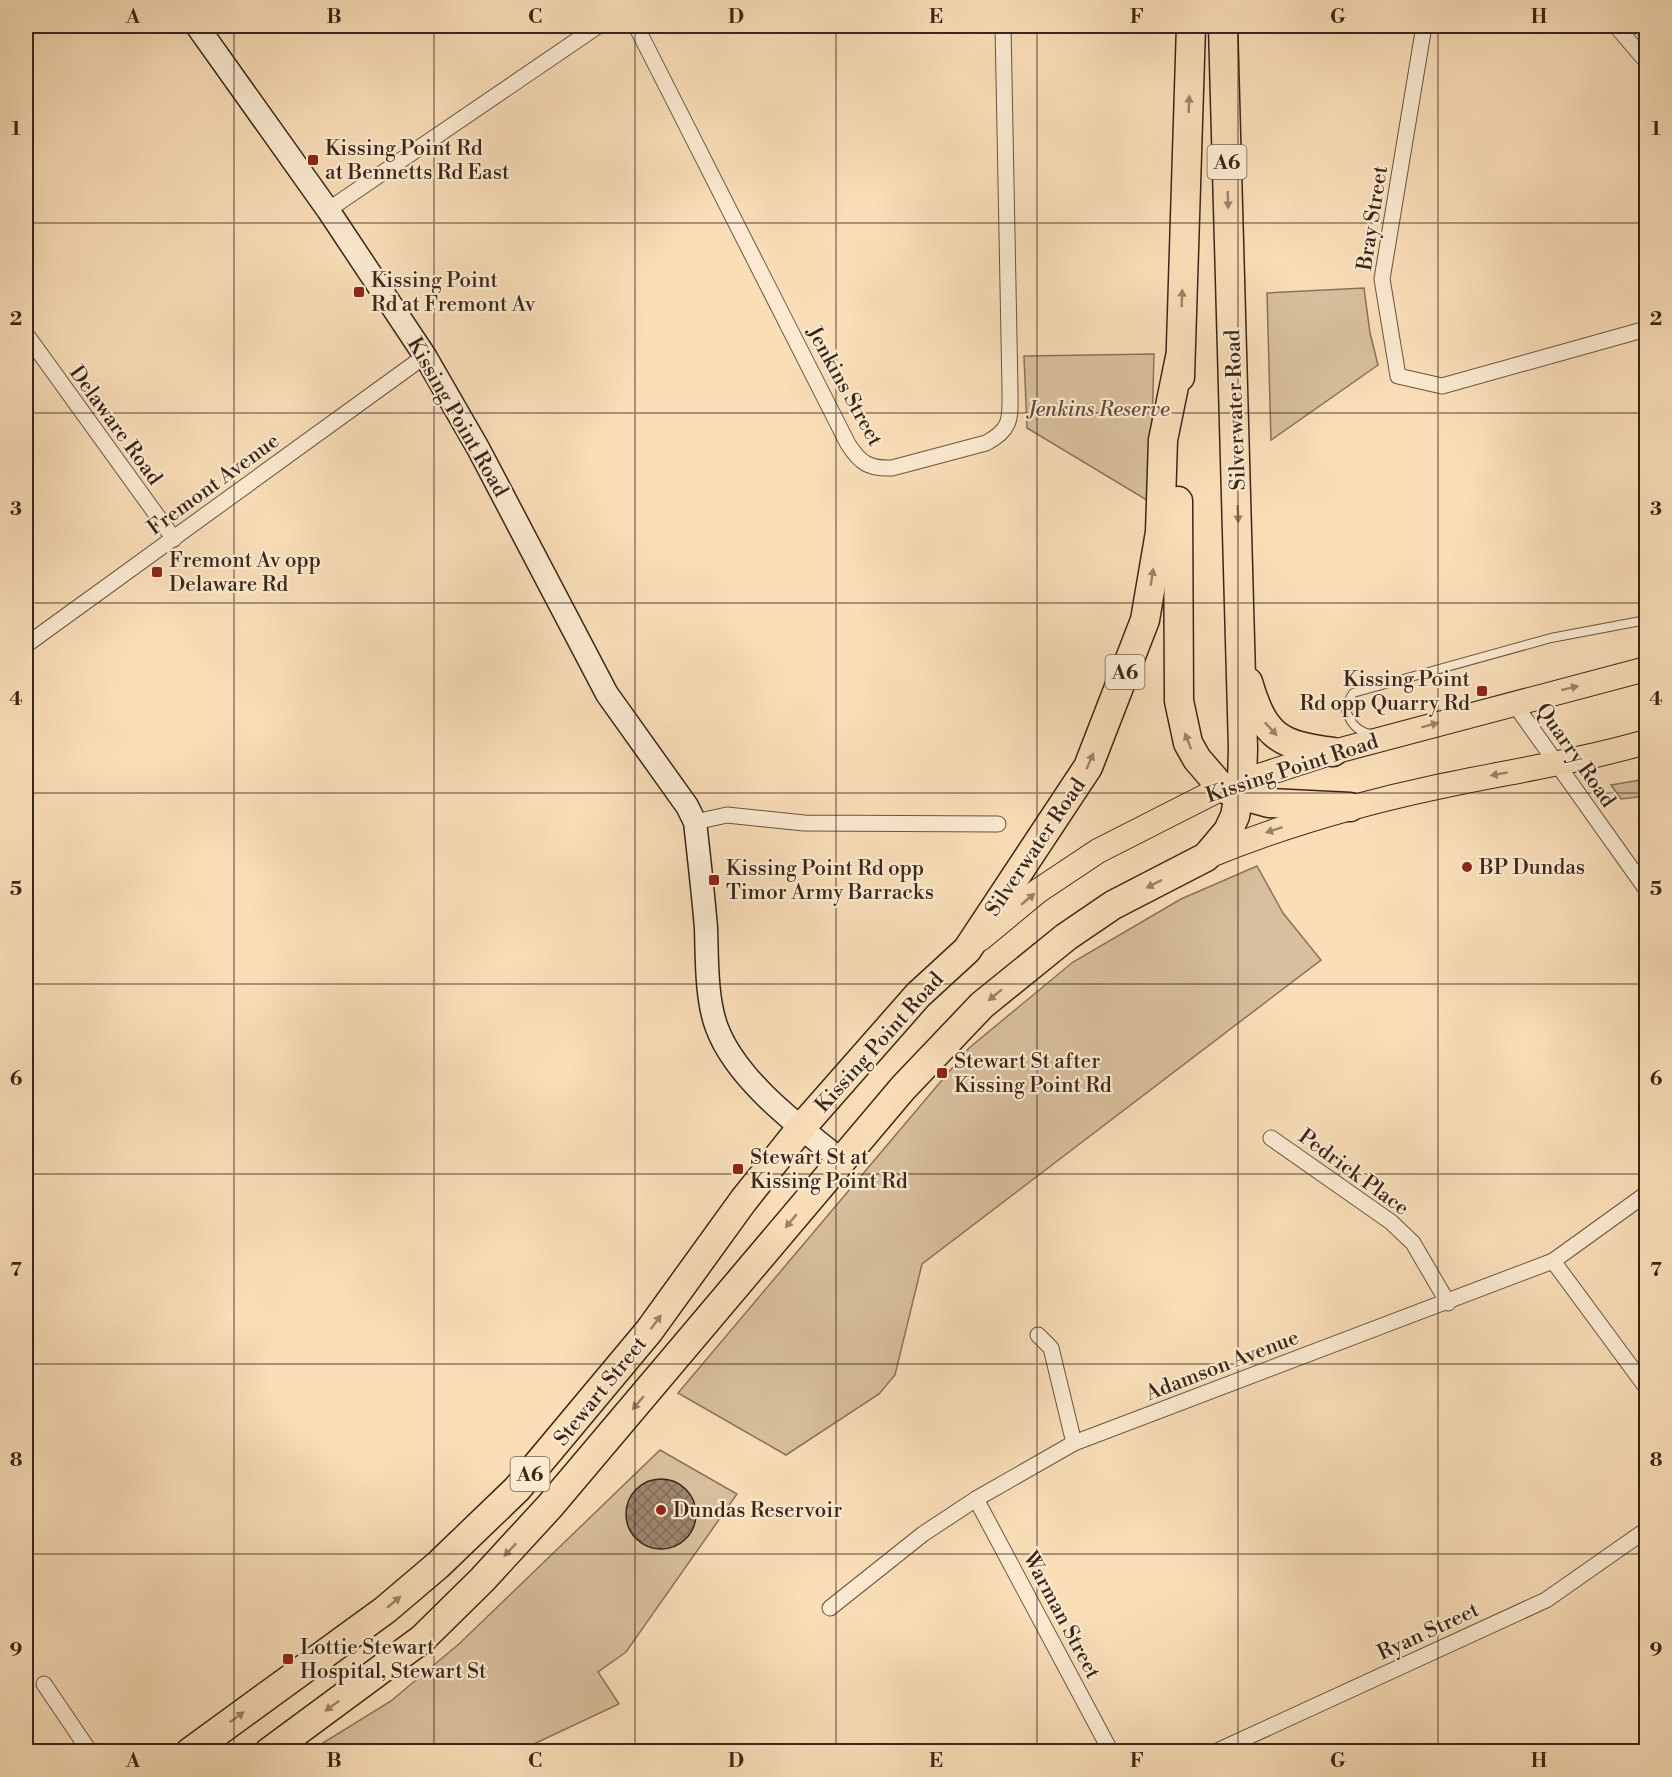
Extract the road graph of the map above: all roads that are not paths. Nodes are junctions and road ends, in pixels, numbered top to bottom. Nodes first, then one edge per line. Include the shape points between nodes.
1 (197, 26) edge
2 (598, 26) edge
3 (636, 26) edge
4 (1003, 26) edge
5 (1191, 26) edge
6 (1222, 26) edge
7 (1424, 26) edge
8 (1616, 26) edge
9 (1647, 61) edge
10 (328, 210) junction
11 (1647, 329) edge
12 (26, 334) edge
13 (425, 356) junction
14 (1180, 357) junction
15 (174, 539) junction
16 (1647, 620) edge
17 (26, 645) edge
18 (1240, 657) junction
19 (1647, 669) edge
20 (1513, 702) junction
21 (1386, 738) junction
22 (1647, 742) edge
23 (1333, 752) junction
24 (1557, 765) junction
25 (1235, 787) junction
26 (1350, 807) junction
27 (695, 822) junction
28 (998, 824) dead end
29 (1206, 857) junction
30 (1647, 889) edge
31 (967, 950) junction
32 (801, 1128) junction
33 (1271, 1138) dead end
34 (842, 1161) junction
35 (1647, 1194) edge
36 (1553, 1261) junction
37 (1448, 1303) junction
38 (1038, 1335) dead end
39 (1647, 1387) edge
40 (1074, 1443) junction
41 (976, 1499) junction
42 (1647, 1530) edge
43 (830, 1608) dead end
44 (44, 1684) dead end
45 (90, 1752) edge
46 (190, 1752) edge
47 (269, 1752) edge
48 (1111, 1752) edge
49 (1215, 1752) edge

1 - 10 street, Kissing Point Road
2 - 10 street
3 - 4 street, Jenkins Street via 848,444 858,459 878,469 986,443 1008,427
14 -> 5 highway, Silverwater Road / A6
6 -> 18 highway, Silverwater Road / A6
7 - 11 street, Bray Street via 1382,279 1398,376 1442,386
8 - 9 street
10 - 13 street, Kissing Point Road
12 - 15 street, Delaware Road
13 - 15 street, Fremont Avenue
13 - 27 street, Kissing Point Road via 478,448 607,694 676,787
25 -> 14 highway, Silverwater Road / A6 via 1197,759 1188,743 1179,701
31 -> 14 highway, Silverwater Road / A6 via 1088,767 1145,620 1160,532 1163,440
15 - 17 street, Fremont Avenue
16 - 21 lane, Kissing Point Road via 1551,638 1353,693 1345,708 1349,721 1362,732
18 -> 23 highway via 1265,724 1289,744
18 - 25 highway, Silverwater Road / A6
20 -> 19 main road, Kissing Point Road
21 -> 20 main road, Kissing Point Road
20 - 24 street, Quarry Road
21 - 23 main road, Kissing Point Road
22 - 24 main road
23 - 25 main road, Kissing Point Road
24 -> 26 main road
24 - 30 street, Quarry Road
25 - 26 highway via 1269,803
25 - 29 highway, Silverwater Road / A6 via 1228,831
31 -> 25 main road, Kissing Point Road via 1067,870 1146,824
26 -> 29 main road via 1268,832
27 - 28 street via 727,815 804,823
27 - 32 street, Kissing Point Road via 716,1027 747,1077
29 -> 34 highway, A6 via 1113,905 1066,937 982,1005 903,1088
31 - 32 highway, Kissing Point Road / A6 via 918,995
32 - 34 street, Kissing Point Road
46 -> 32 highway, Stewart Street / A6 via 385,1610 517,1489 649,1331
33 - 37 street, Pedrick Place via 1391,1222 1413,1243
34 -> 47 highway, Stewart Street / A6 via 483,1580 422,1639
35 - 36 street, Adamson Avenue
36 - 37 street, Adamson Avenue
36 - 39 street
37 - 40 street, Adamson Avenue
38 - 40 street via 1051,1348
40 - 41 street, Adamson Avenue
41 - 43 street, Adamson Avenue via 923,1534
41 - 48 street, Warman Street
42 - 49 street, Ryan Street via 1546,1600
44 - 45 street

